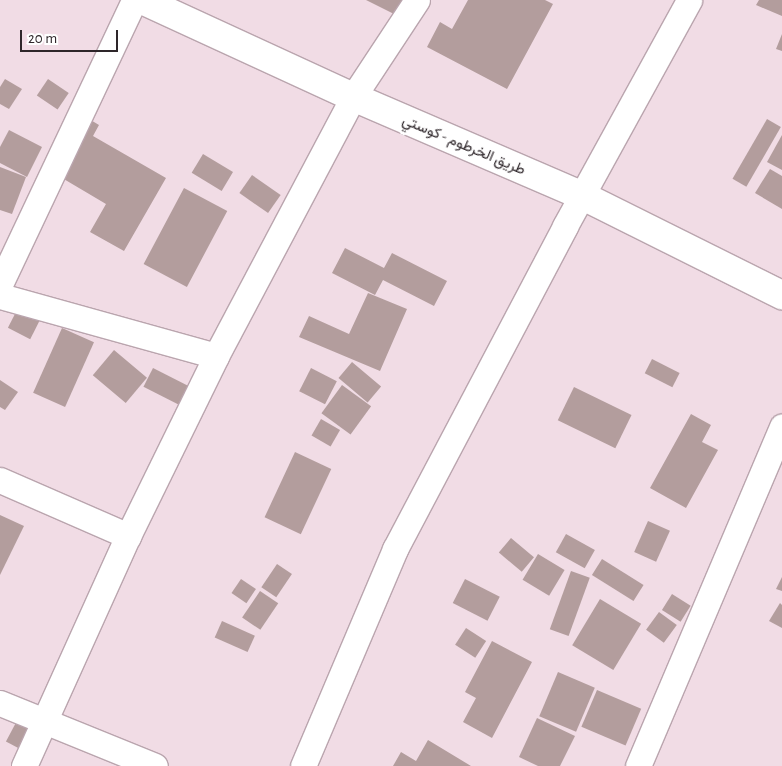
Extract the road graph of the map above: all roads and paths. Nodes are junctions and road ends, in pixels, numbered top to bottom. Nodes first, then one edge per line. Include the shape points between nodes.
1 (134, 0) edge
2 (142, 0) edge
3 (417, 0) edge
4 (689, 0) edge
5 (353, 97) junction
6 (582, 195) junction
7 (0, 284) edge
8 (782, 295) edge
9 (0, 296) edge
10 (216, 356) junction
11 (782, 426) edge
12 (0, 480) edge
13 (128, 536) junction
14 (0, 703) edge
15 (42, 722) junction
16 (24, 766) edge
17 (155, 766) edge
18 (303, 766) edge
19 (638, 766) edge

1 - 7 street
2 - 5 highway, طريق الخرطوم - كوستي
3 - 5 street
4 - 6 street
5 - 6 highway, طريق الخرطوم - كوستي
5 - 10 street
6 - 8 highway, طريق الخرطوم - كوستي
6 - 18 street via 395,549
9 - 10 street
10 - 13 street
11 - 19 street
12 - 13 street
13 - 15 street
14 - 15 street
15 - 16 street
15 - 17 street

